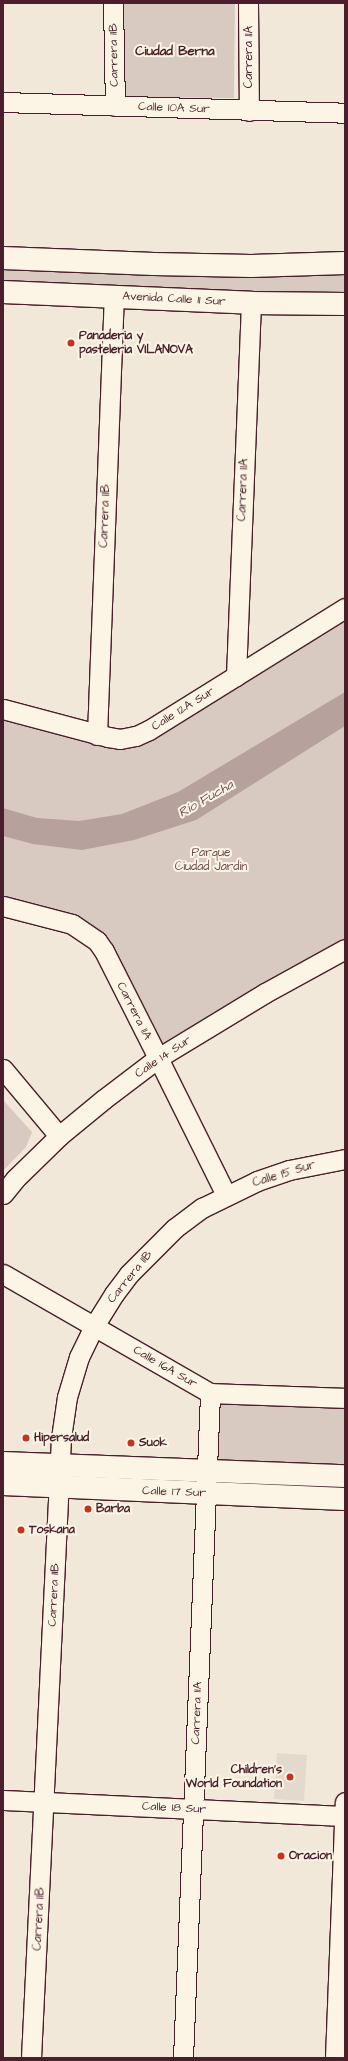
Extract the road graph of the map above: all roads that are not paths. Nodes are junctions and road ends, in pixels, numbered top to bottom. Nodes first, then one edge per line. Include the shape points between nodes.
1 (113, 3) edge
2 (248, 3) edge
3 (3, 102) edge
4 (115, 106) junction
5 (249, 111) junction
6 (345, 113) edge
7 (3, 258) edge
8 (345, 264) edge
9 (3, 292) edge
10 (114, 296) junction
11 (251, 303) junction
12 (345, 304) edge
13 (345, 608) edge
14 (236, 676) junction
15 (3, 709) edge
16 (97, 735) junction
17 (3, 906) edge
18 (345, 949) edge
19 (158, 1058) junction
20 (3, 1070) edge
21 (59, 1136) junction
22 (345, 1159) edge
23 (3, 1194) edge
24 (226, 1195) junction
25 (3, 1274) edge
26 (94, 1326) junction
27 (210, 1393) junction
28 (345, 1398) edge
29 (3, 1462) edge
30 (60, 1465) junction
31 (206, 1471) junction
32 (345, 1476) edge
33 (3, 1484) edge
34 (59, 1487) junction
35 (205, 1493) junction
36 (345, 1499) edge
37 (3, 1800) edge
38 (44, 1802) junction
39 (345, 1802) edge
40 (193, 1809) junction
41 (345, 1816) edge
42 (342, 1970) edge
43 (31, 2058) edge
44 (183, 2058) edge
45 (335, 2058) edge

1 - 4 street, Carrera 11B
2 - 5 street, Carrera 11A
3 - 4 street, Calle 10A Sur
4 - 5 street, Calle 10A Sur
5 - 6 street, Calle 10A Sur
7 - 8 street via 177,265
9 - 10 street, Avenida Calle 11 Sur
10 - 11 street, Avenida Calle 11 Sur
10 - 16 street, Carrera 11B
11 - 12 street, Avenida Calle 11 Sur
11 - 14 street, Carrera 11A
13 - 14 street, Calle 12A Sur
14 - 16 street, Calle 12A Sur via 142,733 120,738
15 - 16 street, Calle 12A Sur
17 - 19 street, Carrera 11A via 72,924 97,941
18 - 19 street, Calle 14 Sur via 265,993
19 - 21 street, Calle 14 Sur
19 - 24 street, Carrera 11A
20 - 21 street
21 - 23 street, Calle 14 Sur
22 - 24 street, Calle 15 Sur via 289,1170
24 - 26 street, Carrera 11B via 202,1208 152,1249 129,1274
25 - 26 street, Calle 16A Sur
26 - 27 street, Calle 16A Sur
26 - 30 street, Carrera 11B via 79,1357 67,1397
27 - 28 street, Calle 16A Sur
27 - 31 street, Carrera 11A
29 - 30 street, Calle 17 Sur
30 - 31 street, Calle 17 Sur
30 - 34 street, Carrera 11B
31 - 32 street, Calle 17 Sur
31 - 35 street, Carrera 11A
33 - 34 street, Calle 17 Sur
34 - 35 street, Calle 17 Sur
34 - 38 street, Carrera 11B
35 - 36 street, Calle 17 Sur
35 - 40 street, Carrera 11A
37 - 38 street, Calle 18 Sur
38 - 40 street, Calle 18 Sur
38 - 43 street, Carrera 11B
39 - 41 street
40 - 41 street, Calle 18 Sur
40 - 44 street, Carrera 11A
41 - 42 street
42 - 45 street

